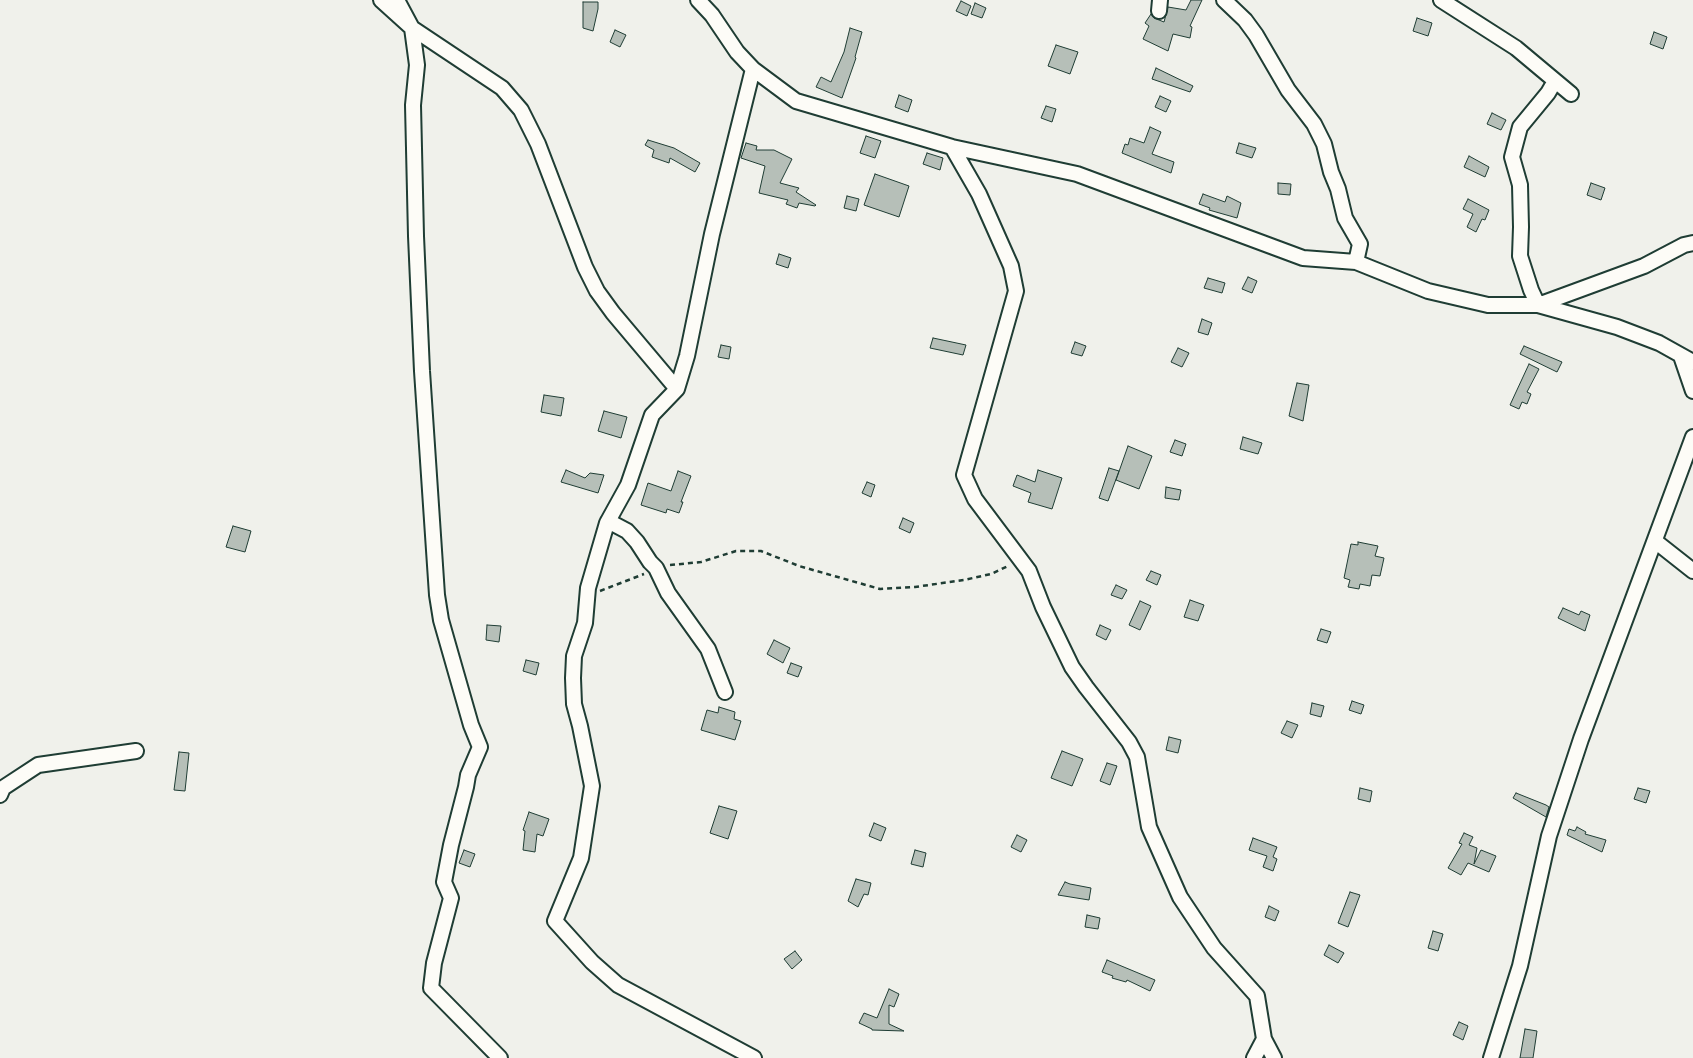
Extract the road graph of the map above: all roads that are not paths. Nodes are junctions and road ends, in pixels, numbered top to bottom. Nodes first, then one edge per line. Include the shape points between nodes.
1 (380, 0) edge
2 (397, 0) edge
3 (698, 0) edge
4 (1224, 0) edge
5 (1441, 0) edge
6 (412, 28) junction
7 (752, 69) junction
8 (1555, 81) junction
9 (1571, 94) dead end
10 (952, 147) junction
11 (1693, 243) edge
12 (1356, 262) junction
13 (1538, 305) junction
14 (1687, 359) edge
15 (677, 389) junction
16 (1693, 391) edge
17 (1693, 437) edge
18 (608, 521) junction
19 (1655, 541) junction
20 (1693, 571) edge
21 (725, 692) dead end
22 (136, 751) dead end
23 (0, 795) edge
24 (1264, 1039) junction
25 (500, 1058) edge
26 (754, 1058) edge
27 (1254, 1058) edge
28 (1274, 1058) edge
29 (1491, 1058) edge

1 - 6 street
2 - 6 street
3 - 7 street
4 - 12 street via 1256,35 1324,144 1345,218 1360,244
5 - 8 street via 1516,48
6 - 15 street via 502,88 521,110 538,144 597,291
6 - 25 street via 418,65 413,106 416,236 437,595 440,620 480,747 468,775 450,845 444,882 451,898 434,962 431,988
7 - 10 street via 796,101
7 - 15 street
8 - 9 street
8 - 13 street via 1520,127 1512,157 1520,185 1520,256
10 - 12 street via 1077,174 1302,258
10 - 24 street via 979,194 1010,266 1016,291 964,475 975,499 1029,571 1072,667 1130,742 1137,757 1150,827 1180,897 1214,948 1257,996
11 - 13 street via 1644,266
12 - 13 street via 1428,291 1488,305
13 - 14 street via 1617,327 1659,343
14 - 16 street
15 - 18 street via 652,415 628,485
17 - 19 street
18 - 21 street via 627,531 656,568 668,593 708,649
18 - 26 street via 588,588 585,623 574,656 574,704 592,786 582,858 555,921 618,985
19 - 20 street
19 - 29 street via 1581,739 1549,836 1520,966
22 - 23 street via 38,765 4,788
24 - 27 street
24 - 28 street

